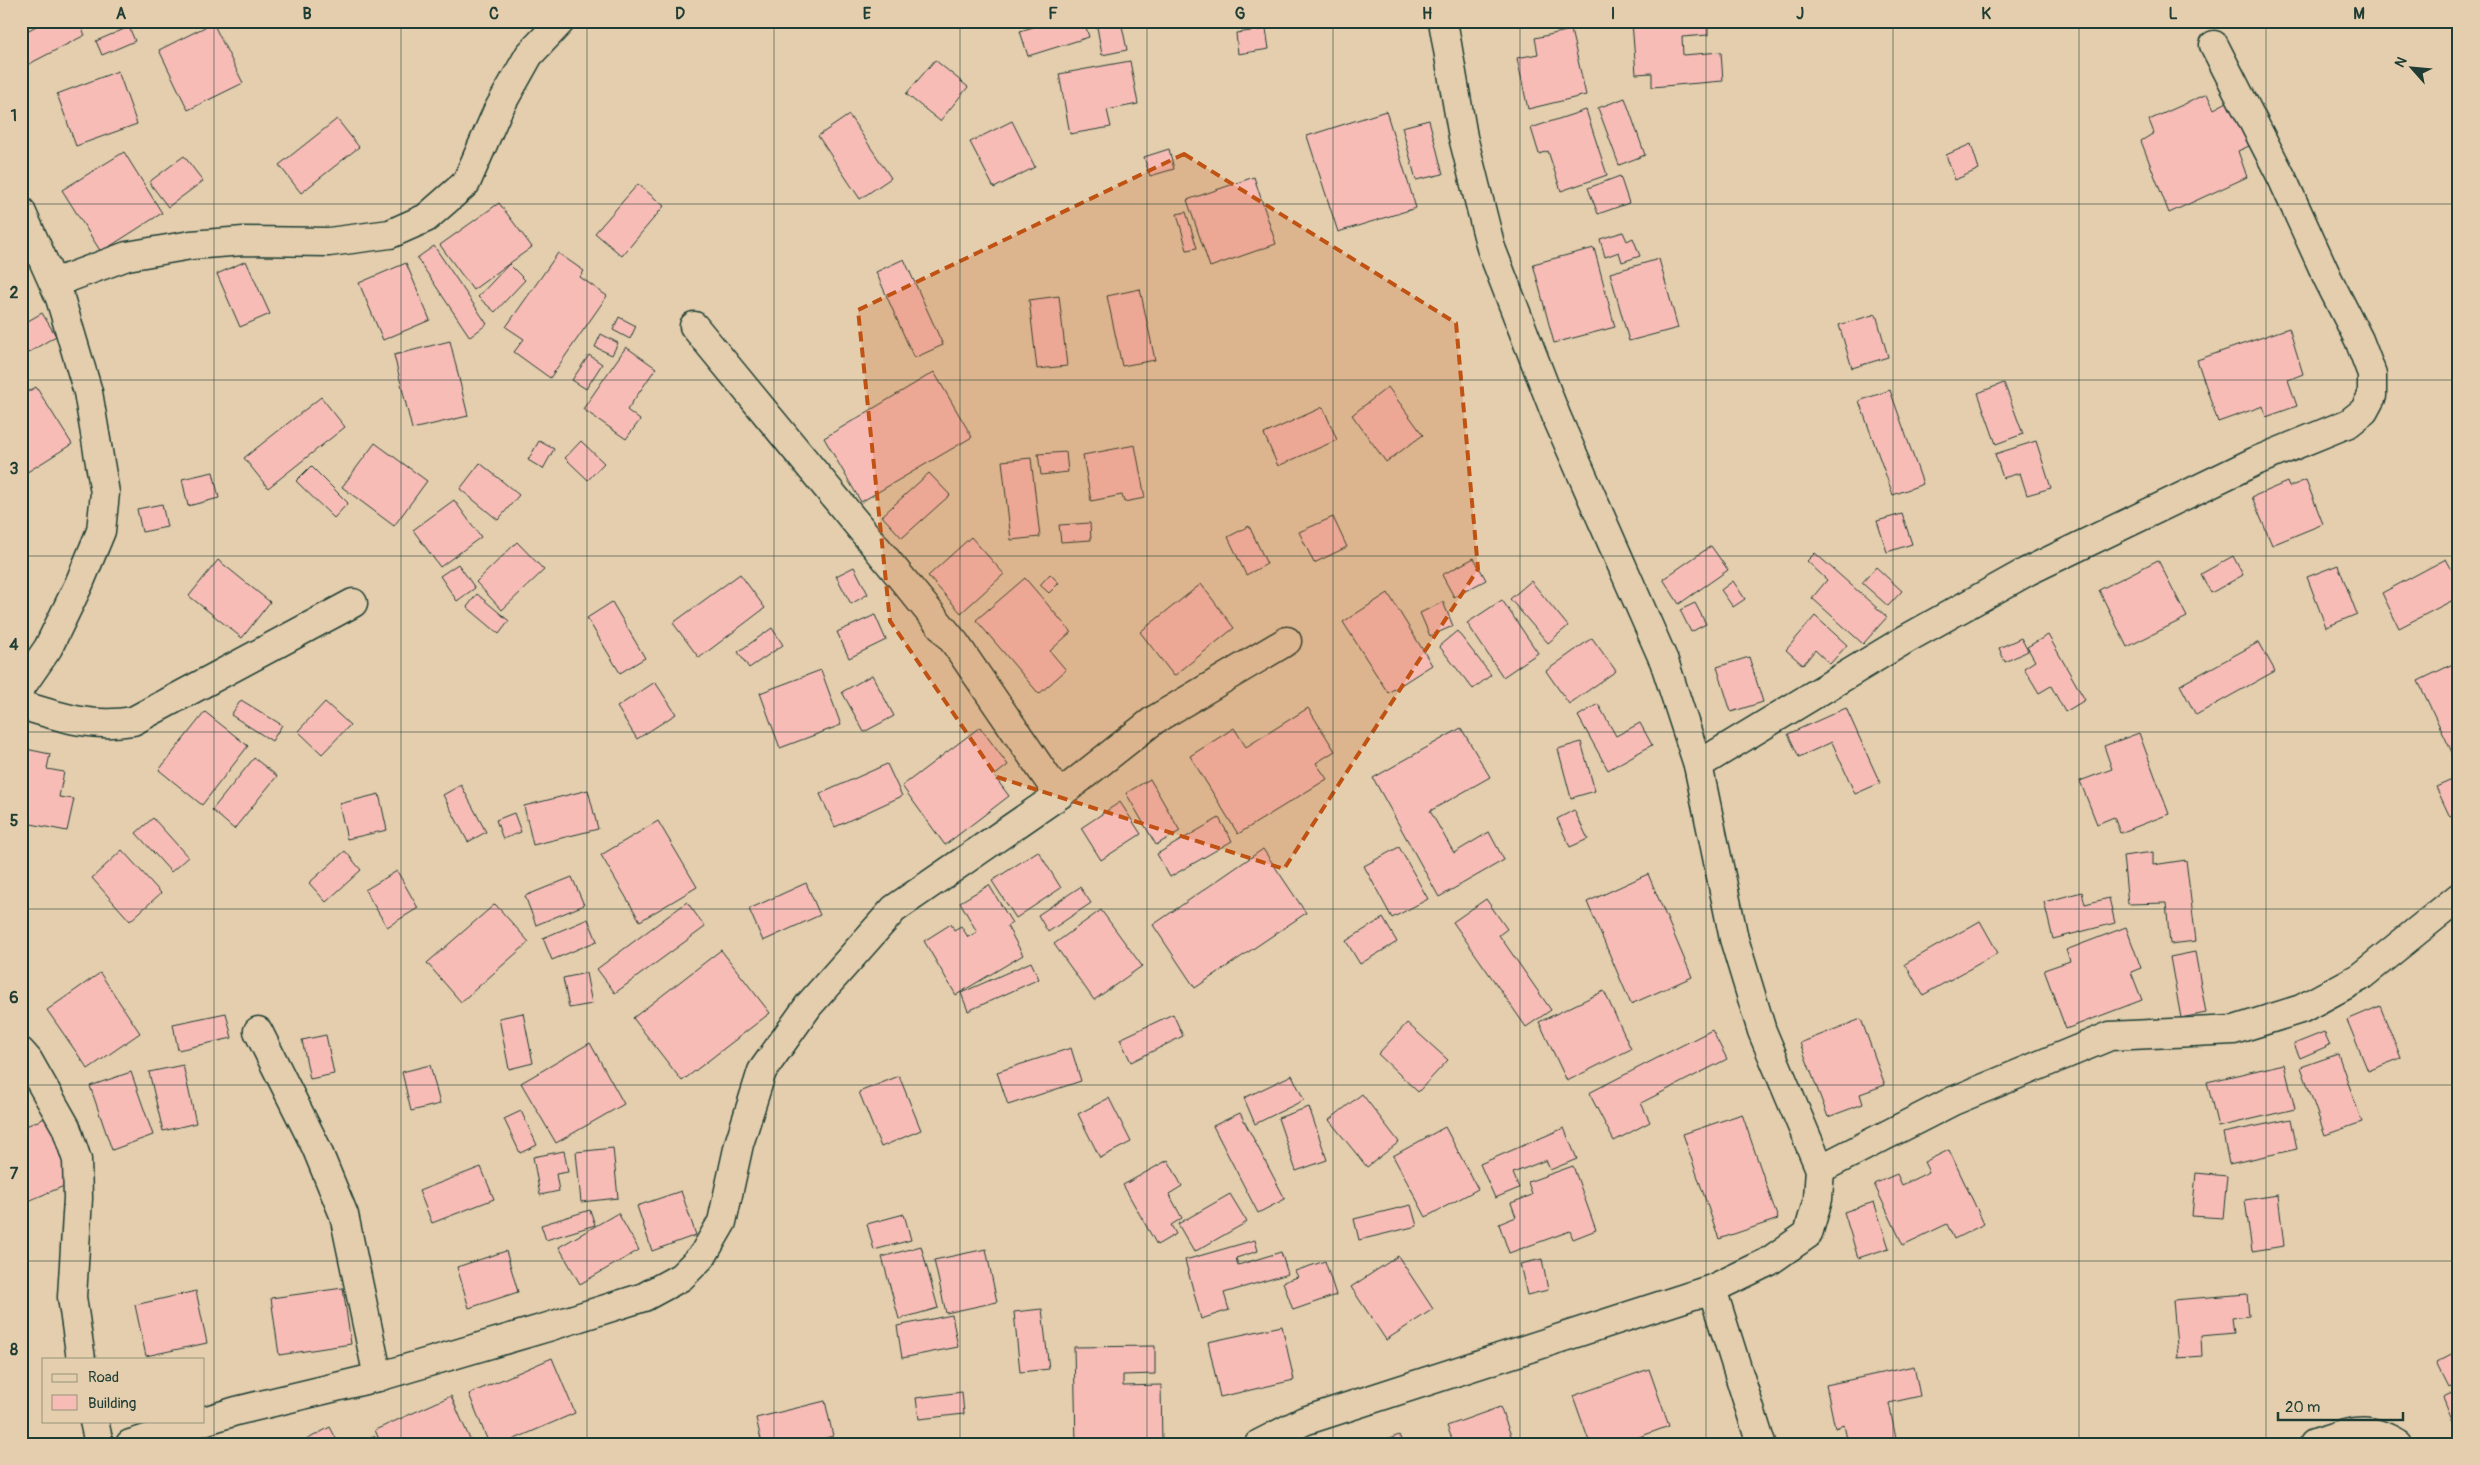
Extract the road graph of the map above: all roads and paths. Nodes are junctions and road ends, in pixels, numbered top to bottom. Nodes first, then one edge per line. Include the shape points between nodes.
1 (561, 21) edge
2 (1443, 21) edge
3 (2214, 45) dead end
4 (21, 211) edge
5 (54, 283) junction
6 (694, 326) dead end
7 (353, 603) dead end
8 (1287, 641) dead end
9 (21, 687) edge
10 (21, 705) edge
11 (1698, 765) junction
12 (1059, 795) junction
13 (2459, 897) edge
14 (258, 1031) dead end
15 (21, 1052) edge
16 (1820, 1169) junction
17 (1712, 1290) junction
18 (80, 1358) edge
19 (378, 1377) junction
20 (205, 1421) edge
21 (94, 1422) edge
22 (203, 1422) edge
23 (99, 1444) edge
24 (130, 1444) edge
25 (1259, 1444) edge
26 (1761, 1444) edge
27 (2313, 1444) edge
28 (2398, 1444) edge

1 - 5 street via 530,55 497,112 466,183 426,218 390,234 329,242 244,241 191,245 127,256
2 - 11 street via 1463,137 1491,248 1557,418 1664,661
3 - 11 street via 2359,340 2372,374 2372,396 2364,411 2349,423 2256,461 2028,571 1906,639
4 - 5 street
5 - 9 street via 88,392 105,493 101,531 80,584 48,648
6 - 12 street via 955,643
7 - 10 street via 133,721 110,725 76,721
8 - 12 street via 1154,720
11 - 16 street via 1736,948 1762,1031
12 - 19 street via 894,909 809,1005 762,1070 722,1222 703,1255 681,1276 644,1297
13 - 16 street via 2360,977 2301,1009 2234,1030 2110,1036 1953,1101
14 - 19 street via 316,1147 344,1215
15 - 18 street via 66,1127 77,1160 72,1297
16 - 17 street via 1818,1199 1808,1234 1768,1262
17 - 25 street via 1304,1422
17 - 26 street
19 - 20 street
21 - 23 street
22 - 24 street
27 - 28 street via 2364,1430 2382,1434

